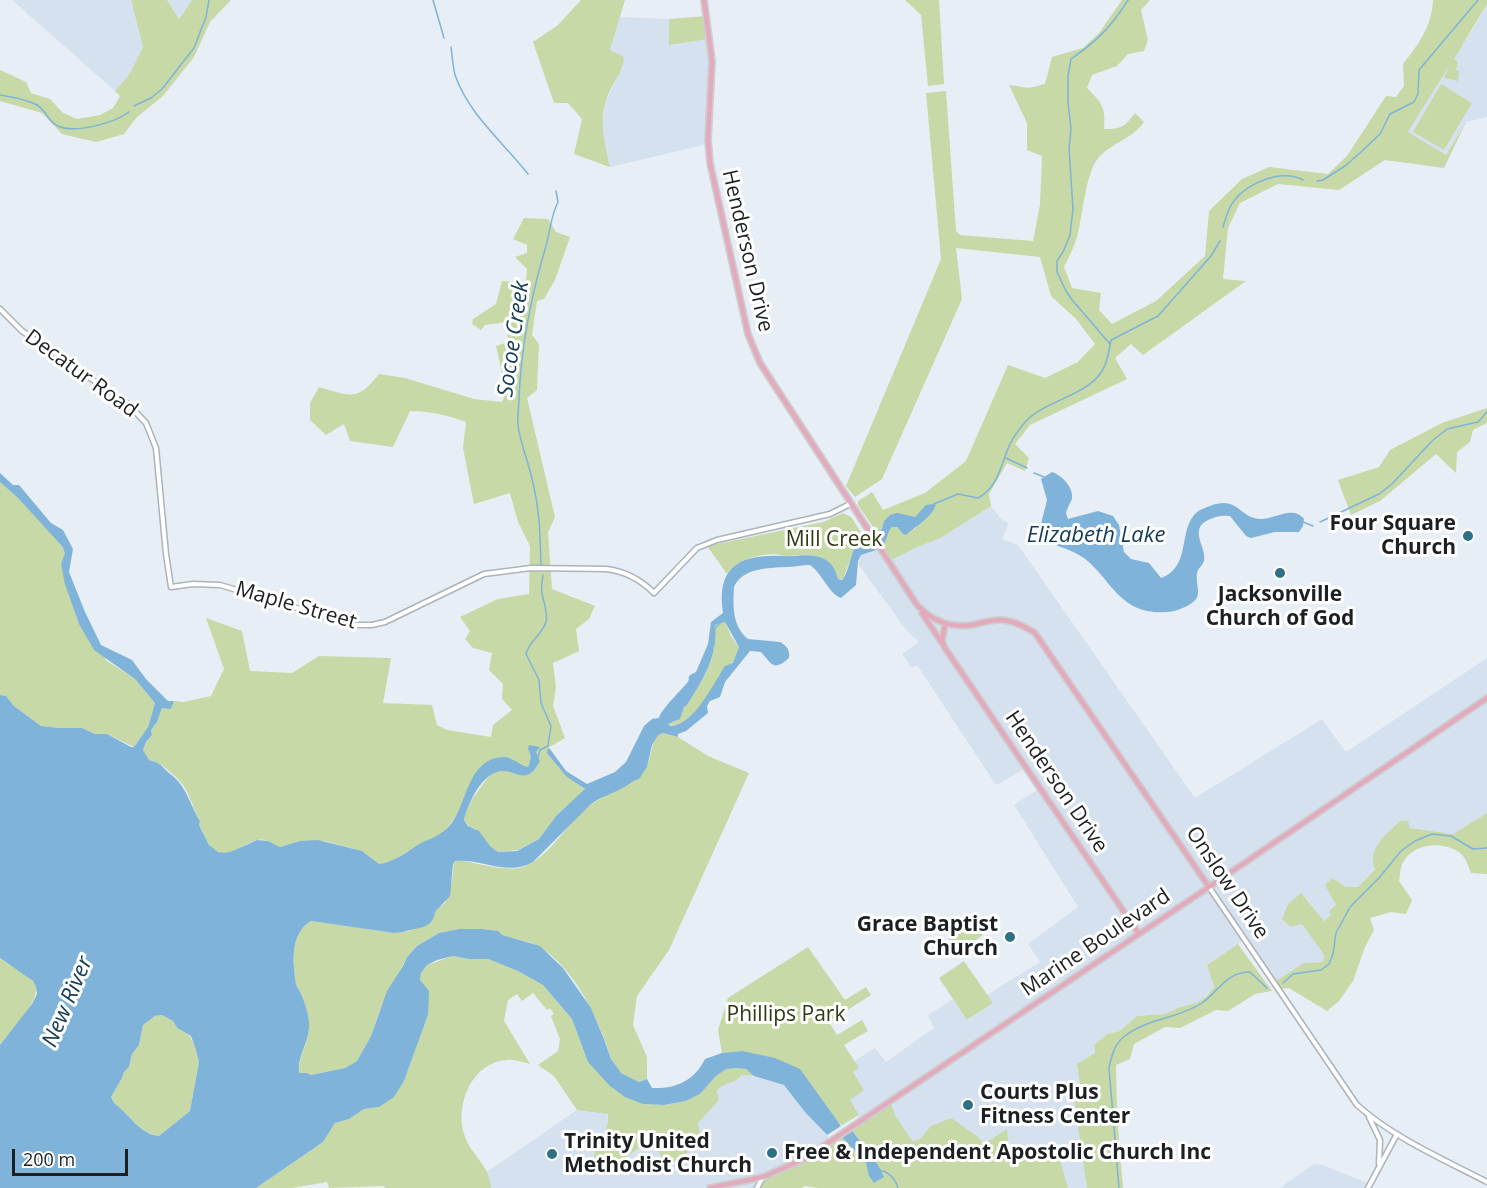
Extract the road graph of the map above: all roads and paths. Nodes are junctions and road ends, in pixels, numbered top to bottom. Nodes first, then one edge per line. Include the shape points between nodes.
1 (704, 0) edge
2 (0, 309) edge
3 (850, 504) junction
4 (171, 587) joint
5 (917, 605) junction
6 (945, 624) junction
7 (945, 648) junction
8 (1487, 698) edge
9 (1209, 887) junction
10 (1139, 934) junction
11 (1369, 1116) junction
12 (1397, 1134) junction
13 (1379, 1167) junction
14 (763, 1177) junction
15 (1487, 1182) edge
16 (710, 1188) edge
17 (757, 1188) edge
18 (1368, 1188) edge

1 - 3 main road, Henderson Drive via 712,61 710,163 748,334 760,363
2 - 4 street, Decatur Road via 22,331 128,404 146,423 156,448
3 - 4 street, Maple Street via 830,514 697,548 654,593 646,585 606,568 508,570 484,574 385,622 354,625 220,585
3 - 5 main road, Henderson Drive
5 - 6 main road, Henderson Drive
5 - 7 main road, Henderson Drive
6 - 7 main road
6 - 9 main road, Onslow Drive via 999,620 1023,625 1035,633
7 - 10 main road, Henderson Drive
8 - 9 main road, Marine Boulevard
9 - 10 main road, Marine Boulevard
9 - 11 street, Onslow Drive via 1357,1105
10 - 14 main road, Marine Boulevard via 832,1141 797,1163
11 - 12 street, Onslow Drive
11 - 13 street via 1380,1140
12 - 13 street
12 - 15 street, Onslow Drive
13 - 18 street
14 - 16 main road, Marine Boulevard
14 - 17 street

